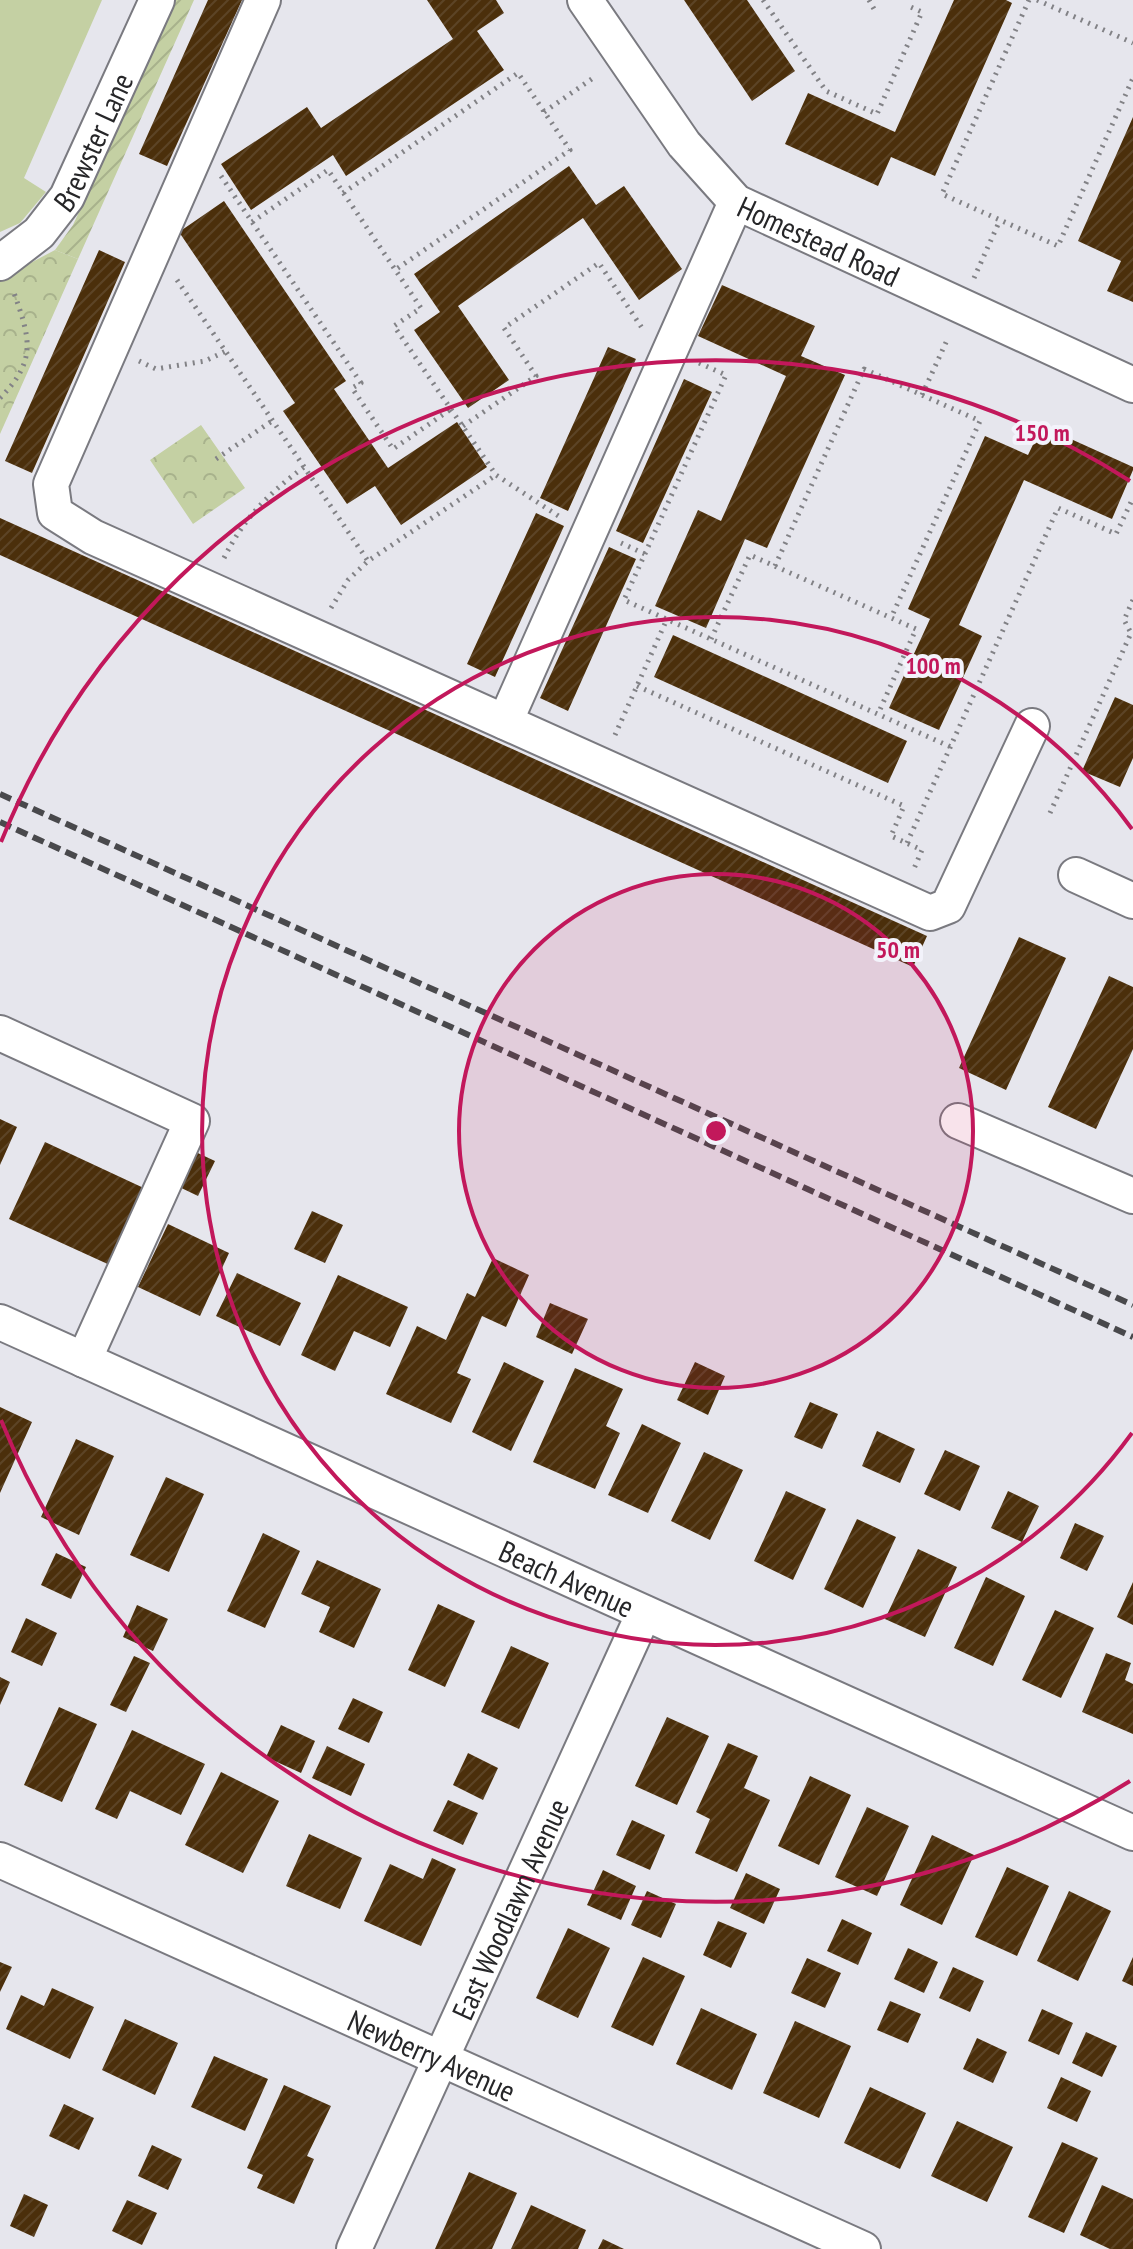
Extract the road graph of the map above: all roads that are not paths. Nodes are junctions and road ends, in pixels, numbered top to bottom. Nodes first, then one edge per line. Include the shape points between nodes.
1 (157, 0) edge
2 (263, 0) edge
3 (585, 0) edge
4 (736, 202) junction
5 (5, 271) edge
6 (1133, 385) edge
7 (505, 722) junction
8 (1032, 726) dead end
9 (1076, 875) dead end
10 (1133, 901) edge
11 (0, 1033) edge
12 (958, 1121) dead end
13 (1133, 1196) edge
14 (0, 1322) edge
15 (84, 1360) junction
16 (644, 1613) junction
17 (1133, 1833) edge
18 (0, 1860) edge
19 (441, 2058) junction
20 (354, 2249) edge
21 (863, 2249) edge

1 - 5 street, Brewster Lane via 67,197
2 - 7 street via 51,484 55,513 93,537
3 - 4 street, Homestead Road via 684,144
4 - 6 street, Homestead Road
4 - 7 street
7 - 8 street via 930,913 948,906
9 - 10 street
11 - 15 street via 192,1121
12 - 13 street
14 - 15 street, Beach Avenue
15 - 16 street, Beach Avenue
16 - 17 street, Beach Avenue
16 - 19 street, East Woodlawn Avenue
18 - 19 street, Newberry Avenue
19 - 20 street, East Woodlawn Avenue
19 - 21 street, Newberry Avenue

